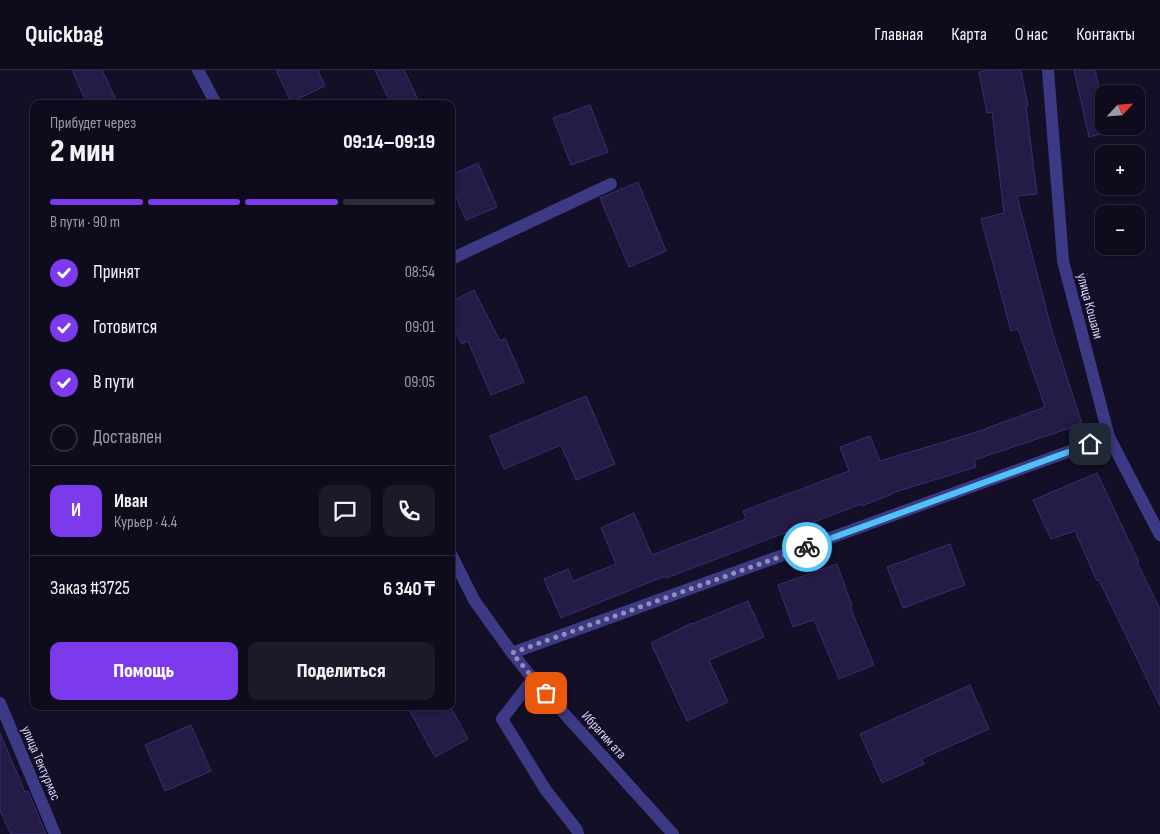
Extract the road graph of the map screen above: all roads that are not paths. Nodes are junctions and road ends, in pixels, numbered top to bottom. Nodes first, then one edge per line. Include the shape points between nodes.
1 (198, 70) edge
2 (1048, 70) edge
3 (214, 100) edge
4 (612, 184) dead end
5 (455, 257) edge
6 (1109, 437) junction
7 (1160, 535) edge
8 (455, 562) edge
9 (512, 653) junction
10 (533, 679) junction
11 (0, 703) edge
12 (55, 834) edge
13 (578, 834) edge
14 (673, 834) edge

1 - 3 street
2 - 6 street, улица Кошали via 1063,261
4 - 5 street
6 - 7 street, улица Кошали
6 - 9 street
8 - 9 street, Ибрагим ата via 474,600
9 - 10 street, Ибрагим ата
10 - 13 street via 502,720
10 - 14 street, Ибрагим ата
11 - 12 street, улица Тектурмас

